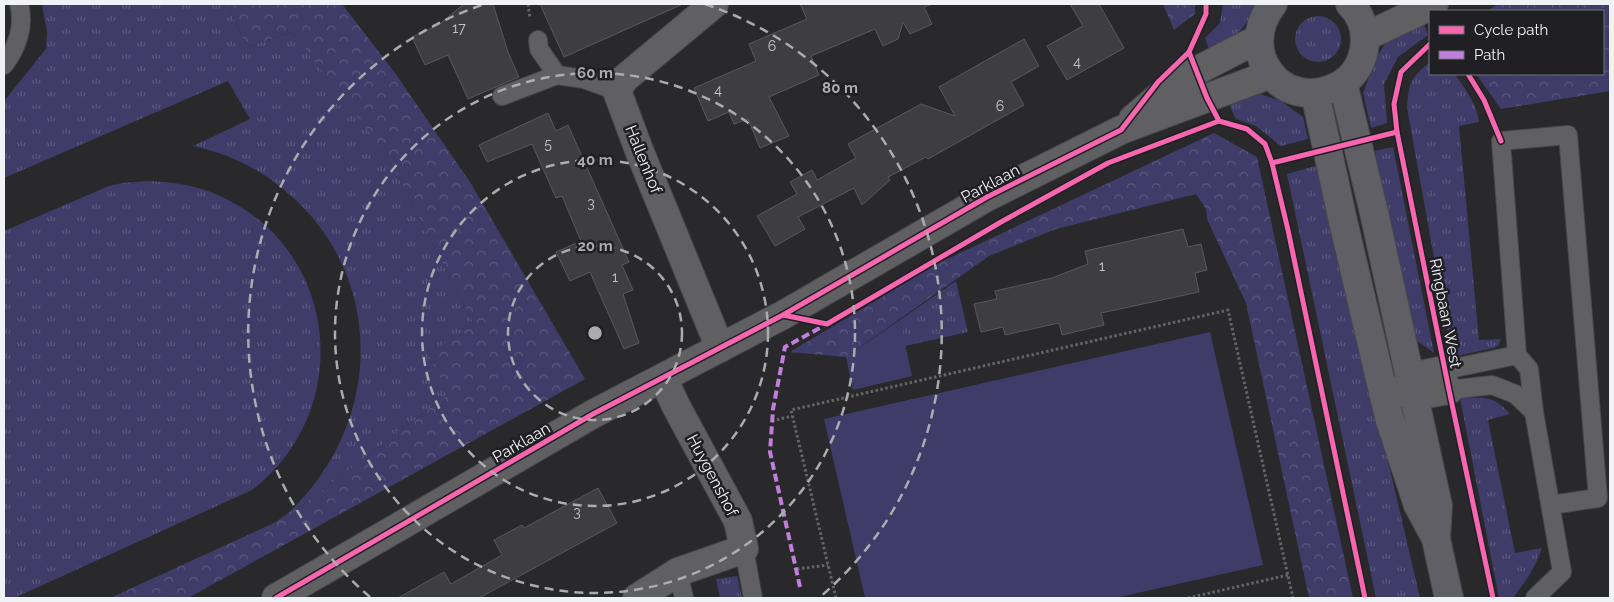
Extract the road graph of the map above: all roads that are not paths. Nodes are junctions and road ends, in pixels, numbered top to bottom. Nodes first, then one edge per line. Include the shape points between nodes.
1 (20, 4) edge
2 (714, 4) edge
3 (1273, 4) edge
4 (1353, 4) edge
5 (1434, 4) edge
6 (1365, 37) junction
7 (538, 40) dead end
8 (1258, 40) junction
9 (4, 65) edge
10 (1270, 74) junction
11 (557, 75) junction
12 (1343, 83) junction
13 (617, 91) junction
14 (1315, 93) junction
15 (502, 96) dead end
16 (1121, 130) junction
17 (720, 348) junction
18 (1517, 355) junction
19 (663, 378) junction
20 (1447, 380) junction
21 (1412, 386) junction
22 (1382, 388) junction
23 (1534, 412) junction
24 (1551, 505) junction
25 (1436, 539) junction
26 (744, 549) junction
27 (681, 585) edge
28 (276, 598) edge
29 (637, 598) edge
30 (754, 598) edge
31 (1449, 598) edge
32 (1534, 598) edge

1 - 9 lane via 20,32
2 - 13 street via 624,80
3 - 8 main road via 1264,15
4 - 6 main road
5 - 6 street
6 - 12 main road via 1360,63
7 - 11 lane via 539,49
8 - 10 main road
8 - 16 street, Parklaan via 1196,71 1163,93
10 - 14 main road via 1290,89
10 - 16 street, Parklaan
11 - 13 lane via 584,79
11 - 15 lane
12 - 14 main road
12 - 21 main road
13 - 17 street, Hallenhof
14 - 22 main road
16 - 17 street, Parklaan via 987,197
17 - 19 street, Parklaan
18 - 20 lane
18 - 23 lane via 1529,369
18 - 24 lane via 1501,141 1568,135 1598,498
19 - 26 street, Huygenshof via 738,521
19 - 28 street, Parklaan via 593,414
20 - 21 street, Ringbaan West
20 - 23 lane via 1492,385 1515,394
21 - 22 street, Ringbaan West
21 - 25 main road via 1438,506
22 - 25 main road via 1418,505
23 - 24 lane
24 - 32 lane via 1562,572
25 - 31 main road
26 - 27 street
26 - 30 lane
27 - 29 street

